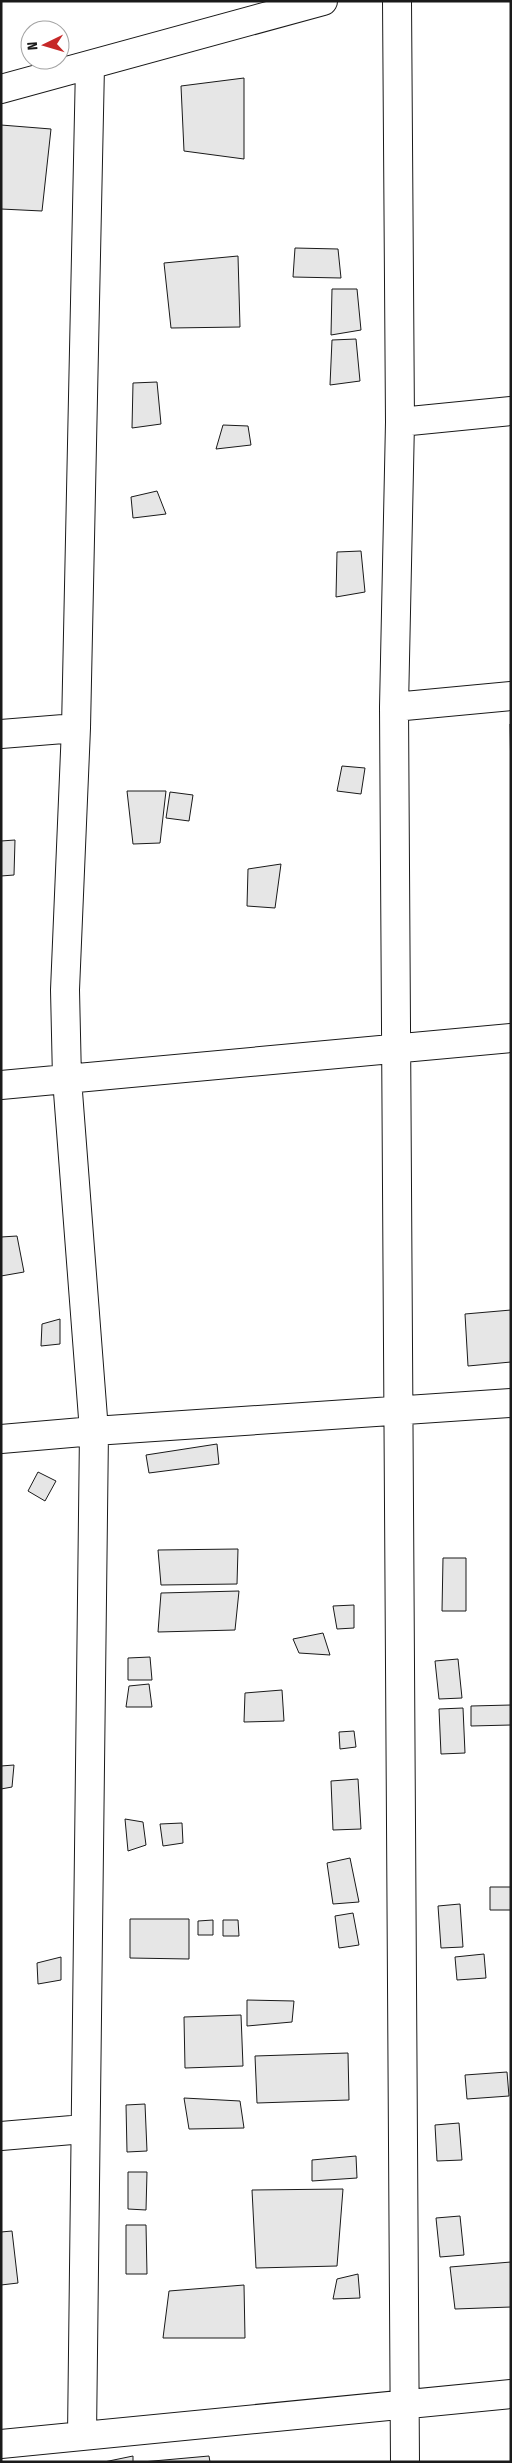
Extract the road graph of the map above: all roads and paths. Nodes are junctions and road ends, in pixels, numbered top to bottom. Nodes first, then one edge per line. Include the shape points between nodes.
1 (323, 1) edge
2 (397, 1) edge
3 (90, 66) junction
4 (1, 88) edge
5 (511, 411) edge
6 (400, 422) junction
7 (511, 696) edge
8 (394, 707) junction
9 (76, 728) junction
10 (1, 734) edge
11 (511, 1038) edge
12 (397, 1049) junction
13 (68, 1079) junction
14 (1, 1086) edge
15 (511, 1403) edge
16 (400, 1411) junction
17 (94, 1431) junction
18 (1, 1439) edge
19 (84, 2129) junction
20 (1, 2136) edge
21 (511, 2394) edge
22 (404, 2403) junction
23 (82, 2436) junction
24 (1, 2444) edge
25 (405, 2462) edge

1 - 3 street
2 - 6 street
3 - 4 street
3 - 9 street
5 - 6 street
6 - 8 street
7 - 8 street
8 - 12 street
9 - 10 street
9 - 13 street via 65,990
11 - 12 street
12 - 13 street
12 - 16 street
13 - 14 street
13 - 17 street
15 - 16 street
16 - 17 street
16 - 22 street
17 - 18 street
17 - 19 street
19 - 20 street
19 - 23 street
21 - 22 street
22 - 23 street
22 - 25 street
23 - 24 street

